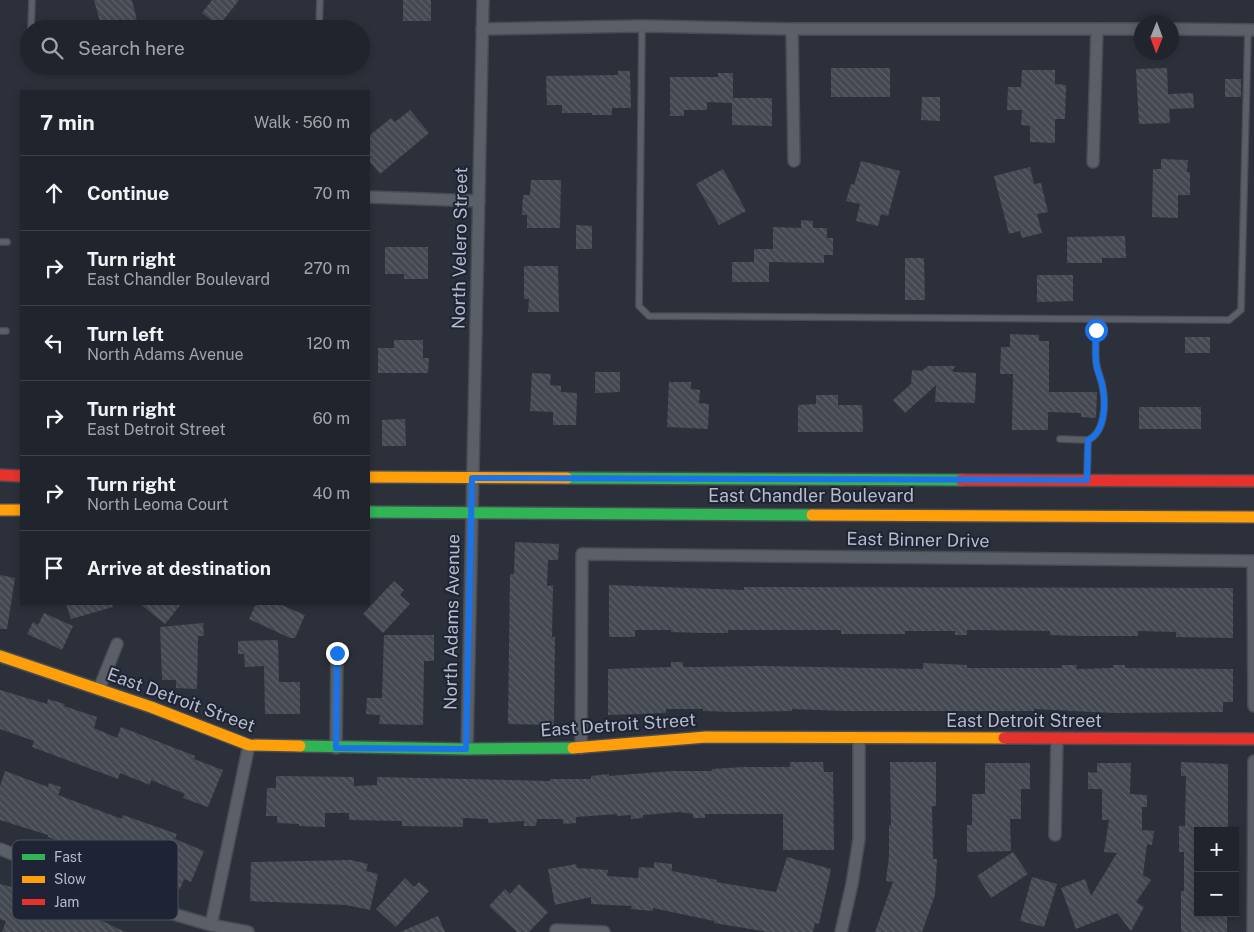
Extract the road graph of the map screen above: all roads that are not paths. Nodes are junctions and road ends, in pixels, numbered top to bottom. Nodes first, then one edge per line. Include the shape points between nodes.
1 (32, 0) edge
2 (320, 0) edge
3 (483, 0) edge
4 (31, 20) edge
5 (319, 20) edge
6 (642, 26) junction
7 (482, 29) junction
8 (792, 29) junction
9 (1097, 29) junction
10 (1134, 29) edge
11 (1179, 29) edge
12 (1251, 30) edge
13 (794, 161) dead end
14 (1093, 162) dead end
15 (370, 197) edge
16 (479, 201) junction
17 (0, 242) edge
18 (7, 242) dead end
19 (1096, 330) dead end
20 (1060, 439) dead end
21 (1088, 440) junction
22 (0, 475) edge
23 (20, 476) edge
24 (370, 477) edge
25 (472, 478) junction
26 (1087, 480) junction
27 (1254, 481) edge
28 (472, 496) joint
29 (0, 510) edge
30 (20, 510) edge
31 (370, 512) edge
32 (472, 512) junction
33 (1254, 516) edge
34 (1253, 561) edge
35 (117, 644) dead end
36 (337, 653) dead end
37 (0, 656) edge
38 (99, 689) junction
39 (1254, 706) edge
40 (859, 738) junction
41 (1057, 739) junction
42 (1254, 740) edge
43 (249, 745) junction
44 (336, 748) junction
45 (580, 748) junction
46 (466, 749) junction
47 (1254, 762) edge
48 (1055, 835) dead end
49 (0, 848) edge
50 (12, 853) edge
51 (1253, 876) edge
52 (178, 915) edge
53 (211, 925) junction
54 (556, 931) edge
55 (248, 932) edge
56 (604, 932) edge
57 (841, 932) edge
58 (1253, 932) edge

1 - 4 lane
2 - 5 lane
3 - 7 street, North Velero Street
6 - 7 street
6 - 8 street
6 - 12 lane via 639,306 648,316 1229,320 1241,310
7 - 16 street, North Velero Street
8 - 9 street
8 - 13 street
9 - 10 street
9 - 14 street
11 - 12 street
15 - 16 street
16 - 25 street, North Velero Street
17 - 18 lane
19 - 21 lane via 1096,361 1103,386 1103,420 1094,437
20 - 21 lane
21 - 26 lane
22 - 23 main road
24 - 25 main road, East Chandler Boulevard
25 - 26 main road, East Chandler Boulevard
25 - 28 street, North Velero Street
26 - 27 main road, East Chandler Boulevard
28 - 32 street, North Adams Avenue
29 - 30 main road
31 - 32 main road, East Chandler Boulevard
32 - 33 main road, East Chandler Boulevard
32 - 46 street, North Adams Avenue
34 - 39 street
34 - 45 street, East Binner Drive via 582,554
35 - 38 street
36 - 44 street
37 - 38 main road, East Detroit Street
38 - 43 main road, East Detroit Street
40 - 41 main road, East Detroit Street
40 - 45 main road, East Detroit Street via 706,737
40 - 57 street via 858,839
41 - 42 main road, East Detroit Street
41 - 48 street
43 - 44 main road, East Detroit Street
43 - 53 street
44 - 46 main road, East Detroit Street
45 - 46 main road, East Detroit Street
47 - 51 street
49 - 50 street
51 - 58 street
52 - 53 street
53 - 55 street
54 - 56 street

